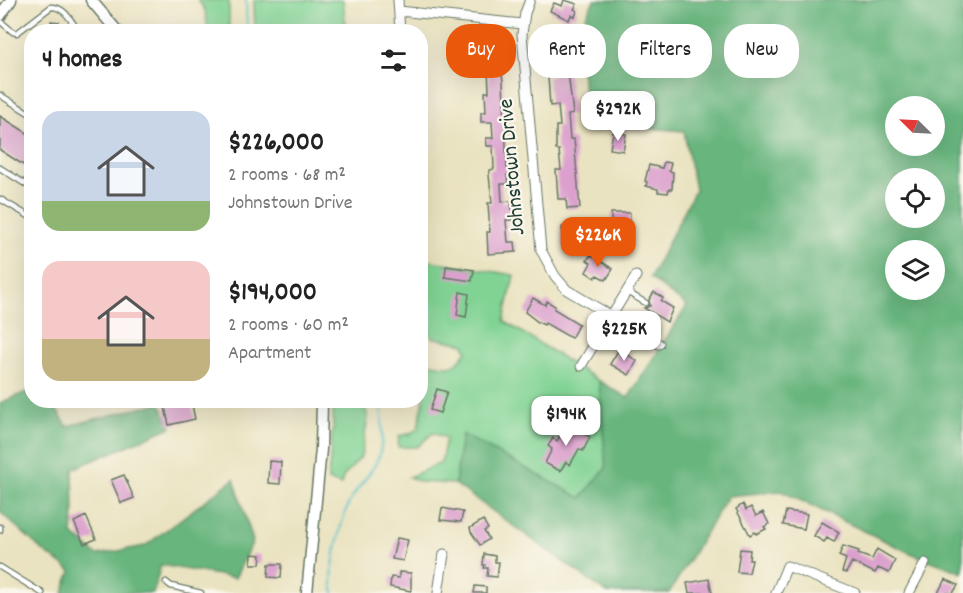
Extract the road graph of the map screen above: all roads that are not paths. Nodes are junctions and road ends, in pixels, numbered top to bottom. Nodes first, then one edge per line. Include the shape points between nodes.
1 (11, 0) edge
2 (91, 0) edge
3 (398, 0) edge
4 (530, 0) edge
5 (399, 11) junction
6 (0, 18) edge
7 (29, 24) edge
8 (73, 24) edge
9 (108, 24) edge
10 (400, 24) edge
11 (522, 24) junction
12 (24, 28) edge
13 (0, 95) edge
14 (24, 110) edge
15 (0, 168) edge
16 (24, 183) edge
17 (0, 199) edge
18 (24, 213) edge
19 (636, 276) dead end
20 (626, 291) junction
21 (646, 303) dead end
22 (611, 315) junction
23 (659, 344) dead end
24 (581, 366) dead end
25 (322, 408) edge
26 (444, 554) dead end
27 (925, 563) dead end
28 (0, 567) edge
29 (166, 582) dead end
30 (42, 593) edge
31 (201, 593) edge
32 (307, 593) edge
33 (438, 593) edge
34 (776, 593) edge
35 (855, 593) edge
36 (909, 593) edge

1 - 6 street
2 - 9 street
3 - 5 street
4 - 11 street, Johnstown Drive
5 - 10 street
5 - 11 street
6 - 12 lane via 13,32
7 - 8 lane via 56,6
11 - 22 street, Johnstown Drive via 541,250 567,290
13 - 14 lane
15 - 16 lane
17 - 18 lane
19 - 20 street
20 - 21 lane
20 - 22 street
22 - 23 street, Johnstown Drive
22 - 24 street
25 - 32 street
26 - 33 street
27 - 36 street
28 - 30 lane
29 - 31 lane
34 - 35 street via 787,566

